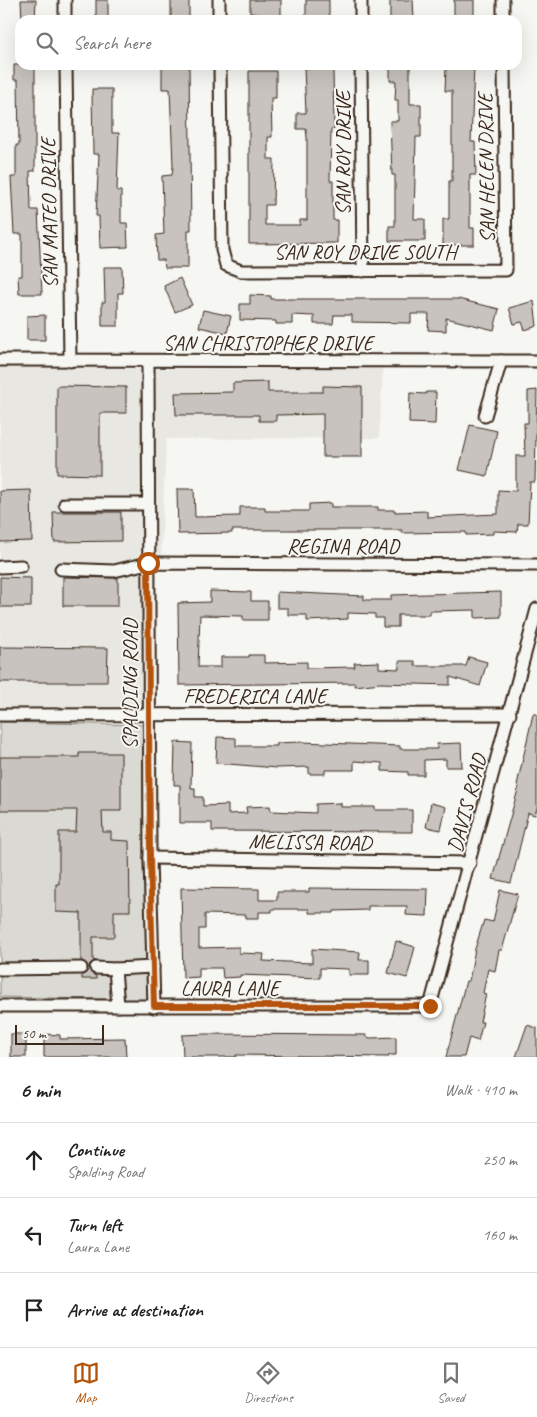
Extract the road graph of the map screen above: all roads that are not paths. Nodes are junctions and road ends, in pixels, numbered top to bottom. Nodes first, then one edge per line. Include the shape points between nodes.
1 (65, 0) edge
2 (219, 0) edge
3 (361, 0) edge
4 (503, 0) edge
5 (65, 15) edge
6 (220, 15) edge
7 (361, 15) edge
8 (503, 15) edge
9 (66, 70) edge
10 (220, 70) edge
11 (361, 70) edge
12 (504, 70) edge
13 (363, 270) junction
14 (506, 270) joint
15 (0, 360) edge
16 (70, 361) junction
17 (501, 361) junction
18 (537, 361) edge
19 (148, 362) junction
20 (485, 416) dead end
21 (65, 504) dead end
22 (148, 504) junction
23 (148, 563) junction
24 (537, 565) edge
25 (20, 566) dead end
26 (0, 567) edge
27 (61, 569) dead end
28 (537, 609) edge
29 (149, 714) junction
30 (510, 714) junction
31 (0, 715) edge
32 (150, 858) junction
33 (470, 863) junction
34 (153, 967) junction
35 (82, 968) dead end
36 (96, 968) dead end
37 (0, 969) edge
38 (115, 969) junction
39 (0, 1006) edge
40 (118, 1006) junction
41 (154, 1006) junction
42 (430, 1006) joint

1 - 5 street
2 - 6 street
3 - 7 street
4 - 8 street
9 - 16 street, SAN MATEO DRIVE
10 - 13 street, SAN ROY DRIVE SOUTH via 222,250 226,265 241,270
11 - 13 street, SAN ROY DRIVE
12 - 14 street, SAN HELEN DRIVE
13 - 14 street, SAN ROY DRIVE SOUTH
15 - 16 street, SAN CHRISTOPHER DRIVE
16 - 19 street, SAN CHRISTOPHER DRIVE
17 - 18 street, SAN CHRISTOPHER DRIVE
17 - 19 street, SAN CHRISTOPHER DRIVE
17 - 20 street
19 - 22 street, SPALDING ROAD
21 - 22 street
22 - 23 street, SPALDING ROAD
23 - 24 street, REGINA ROAD
23 - 27 street, REGINA ROAD via 114,571
23 - 29 street, SPALDING ROAD
25 - 26 street
28 - 30 street, DAVIS ROAD
29 - 30 street, FREDERICA LANE
29 - 31 street, FREDERICA LANE
29 - 32 street, SPALDING ROAD
30 - 33 street, DAVIS ROAD
32 - 33 street, MELISSA ROAD
32 - 34 street, SPALDING ROAD
33 - 42 street, DAVIS ROAD
34 - 38 street
34 - 41 street, SPALDING ROAD
35 - 37 street
36 - 38 street
38 - 40 street
39 - 40 street, LAURA LANE
40 - 41 street, LAURA LANE
41 - 42 street, LAURA LANE

